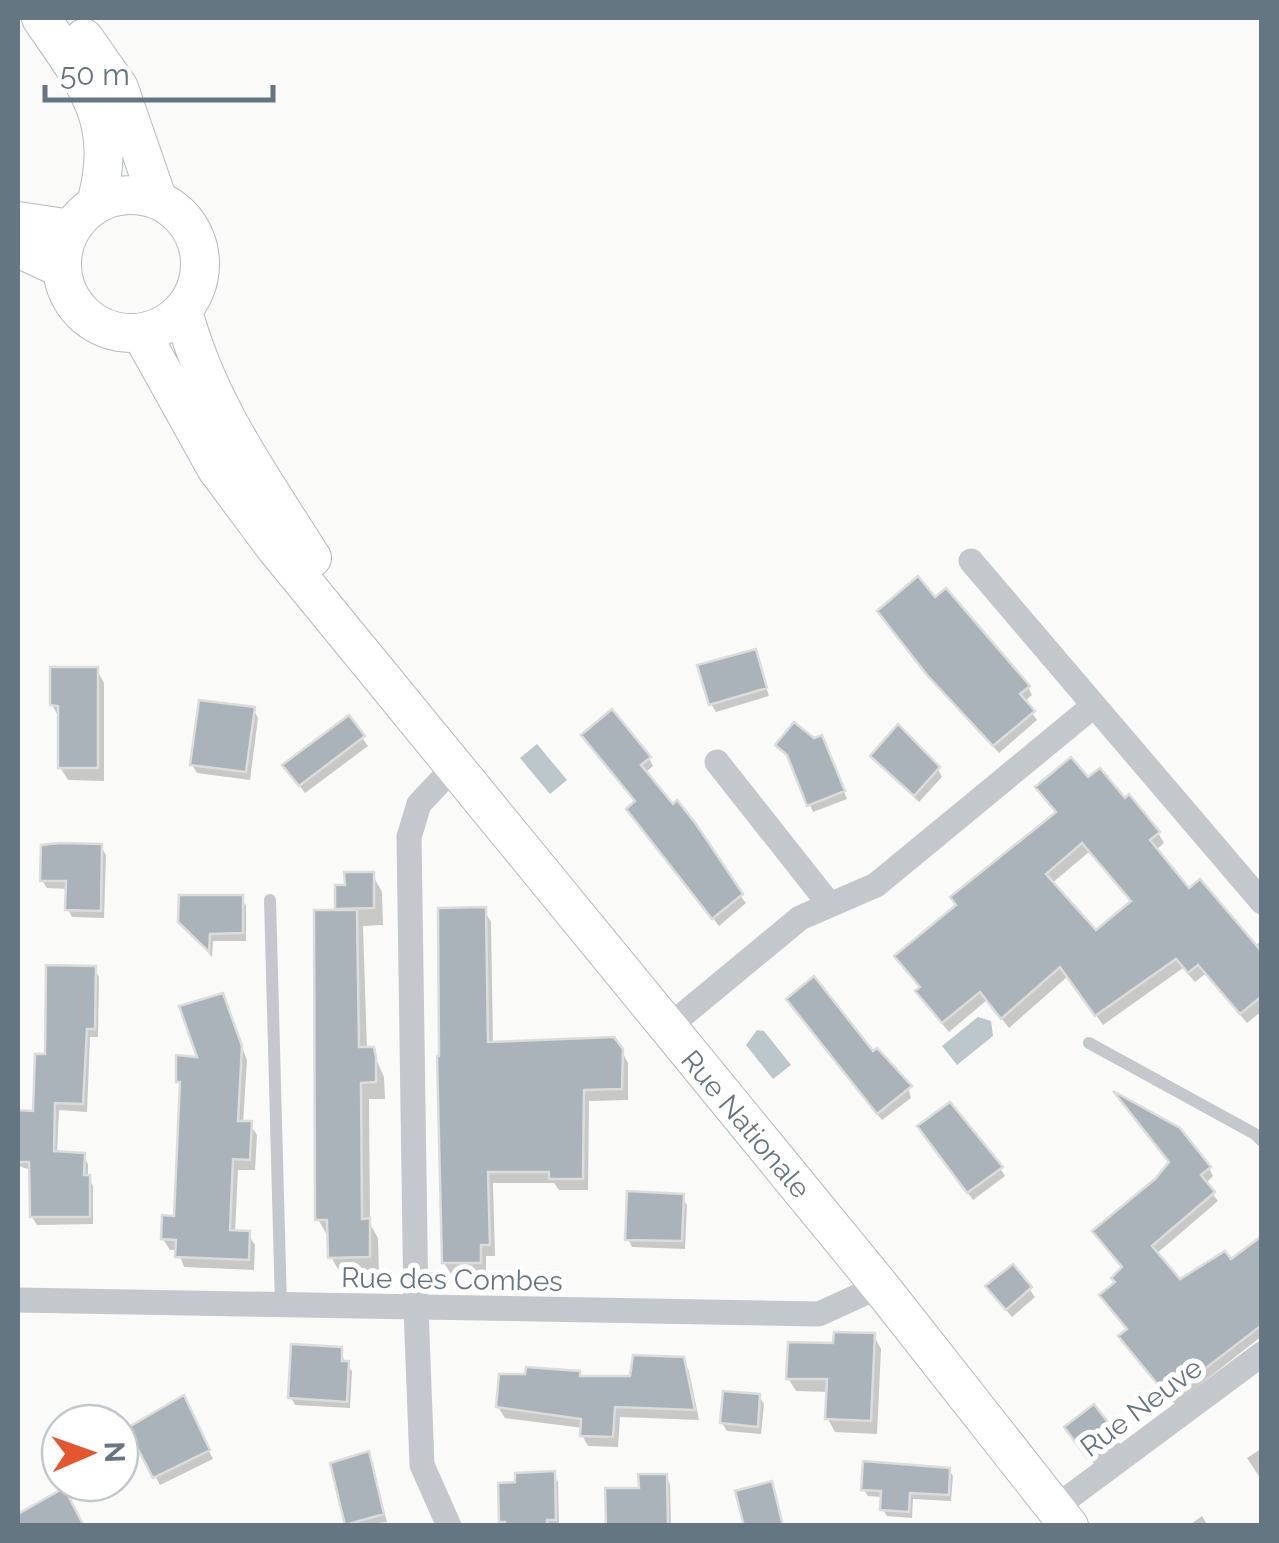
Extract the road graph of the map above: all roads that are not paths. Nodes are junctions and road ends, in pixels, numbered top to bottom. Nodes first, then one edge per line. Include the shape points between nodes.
1 (41, 18) edge
2 (70, 18) edge
3 (158, 198) junction
4 (83, 216) junction
5 (18, 221) edge
6 (18, 248) edge
7 (62, 268) junction
8 (182, 311) junction
9 (142, 333) junction
10 (971, 562) dead end
11 (1092, 707) junction
12 (419, 725) junction
13 (717, 762) dead end
14 (454, 767) junction
15 (270, 900) dead end
16 (1262, 902) edge
17 (830, 905) junction
18 (667, 1028) junction
19 (1088, 1043) dead end
20 (1262, 1141) edge
21 (880, 1286) junction
22 (18, 1300) edge
23 (281, 1306) junction
24 (416, 1308) junction
25 (1262, 1354) edge
26 (1062, 1516) edge
27 (448, 1526) edge

1 - 4 main road via 90,90 105,135 103,178
2 - 3 main road via 119,88
3 - 4 main road via 120,195
3 - 8 main road via 188,224 200,253 198,284
4 - 5 main road
4 - 7 main road via 65,241
6 - 7 main road
7 - 9 main road via 65,287 88,318 122,333
8 - 9 main road
8 - 12 main road, Rue Nationale via 198,364 242,452
9 - 12 main road, Rue Nationale via 216,468
10 - 11 street
11 - 16 street
11 - 17 street via 876,885
12 - 14 main road, Rue Nationale
13 - 17 street
14 - 18 main road, Rue Nationale
14 - 24 street via 419,804 409,836
15 - 23 lane
17 - 18 street via 800,918
18 - 21 main road, Rue Nationale
19 - 20 lane
21 - 24 street, Rue des Combes via 819,1314
21 - 26 main road, Rue Nationale
22 - 23 street, Rue des Combes
23 - 24 street, Rue des Combes
24 - 27 street via 422,1465
25 - 26 street, Rue Neuve

